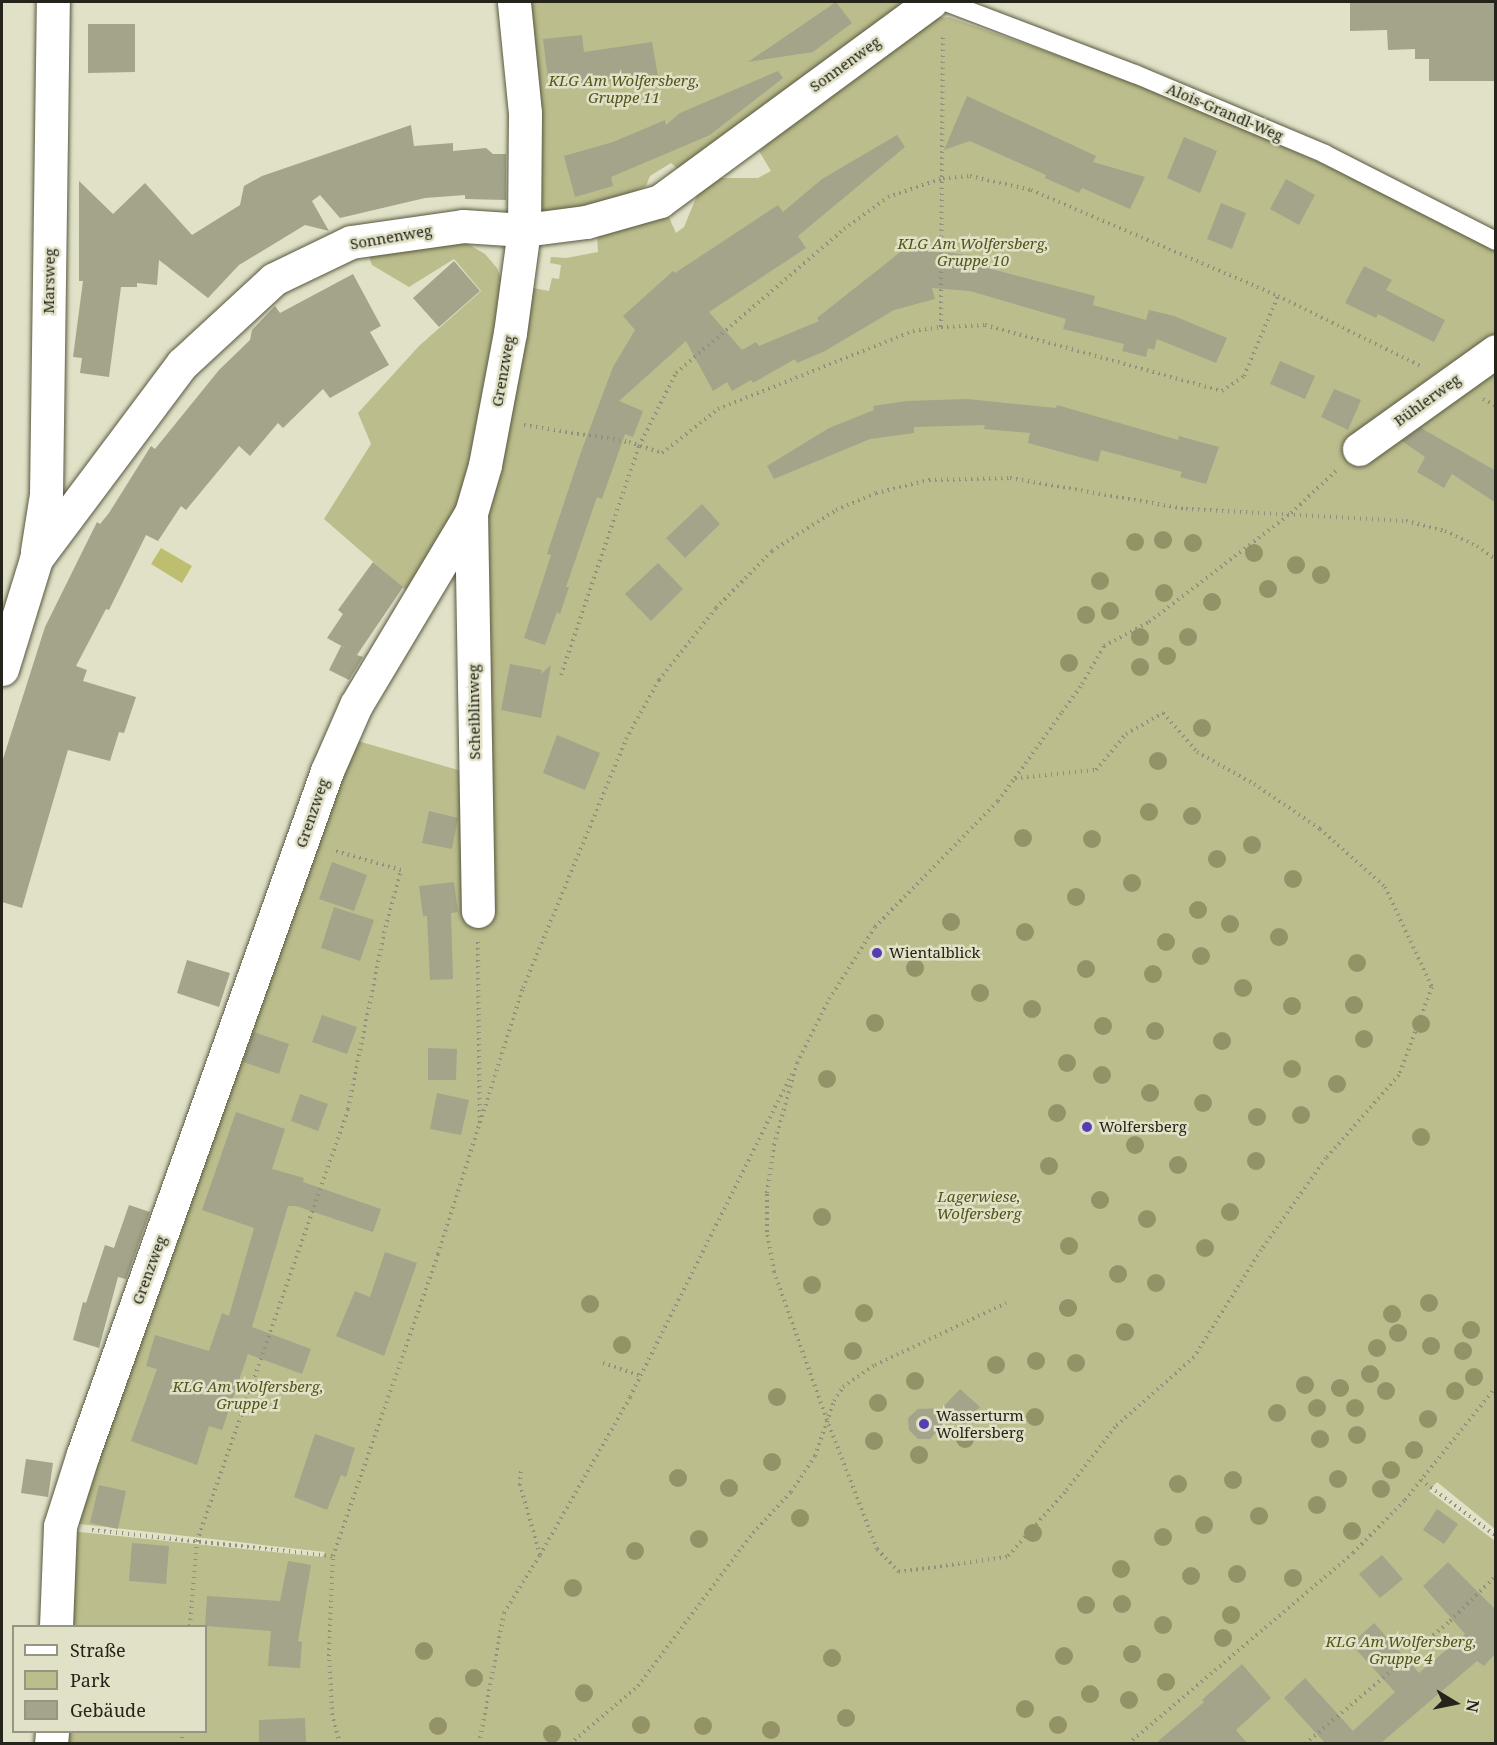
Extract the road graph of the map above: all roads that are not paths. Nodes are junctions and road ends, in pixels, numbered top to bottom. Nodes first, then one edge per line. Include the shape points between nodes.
1 (53, 2) edge
2 (514, 2) edge
3 (931, 2) edge
4 (946, 2) edge
5 (524, 230) junction
6 (1496, 241) edge
7 (1496, 351) edge
8 (1359, 449) road end
9 (471, 513) junction
10 (36, 559) junction
11 (2, 669) edge
12 (478, 911) road end
13 (56, 1625) edge

1 - 10 street, Marsweg via 46,494
2 - 5 street, Grenzweg via 525,113
3 - 5 street, Sonnenweg via 660,201 586,222
4 - 6 lane, Alois-Grandl-Weg via 1135,74 1325,154
5 - 9 street, Grenzweg via 494,421
5 - 10 street, Sonnenweg via 463,226 351,242 274,279 182,364
7 - 8 street, Bühlerweg
9 - 12 street, Scheiblinweg
9 - 13 street, Grenzweg via 356,705 327,771 60,1526
10 - 11 street, Sonnenweg

